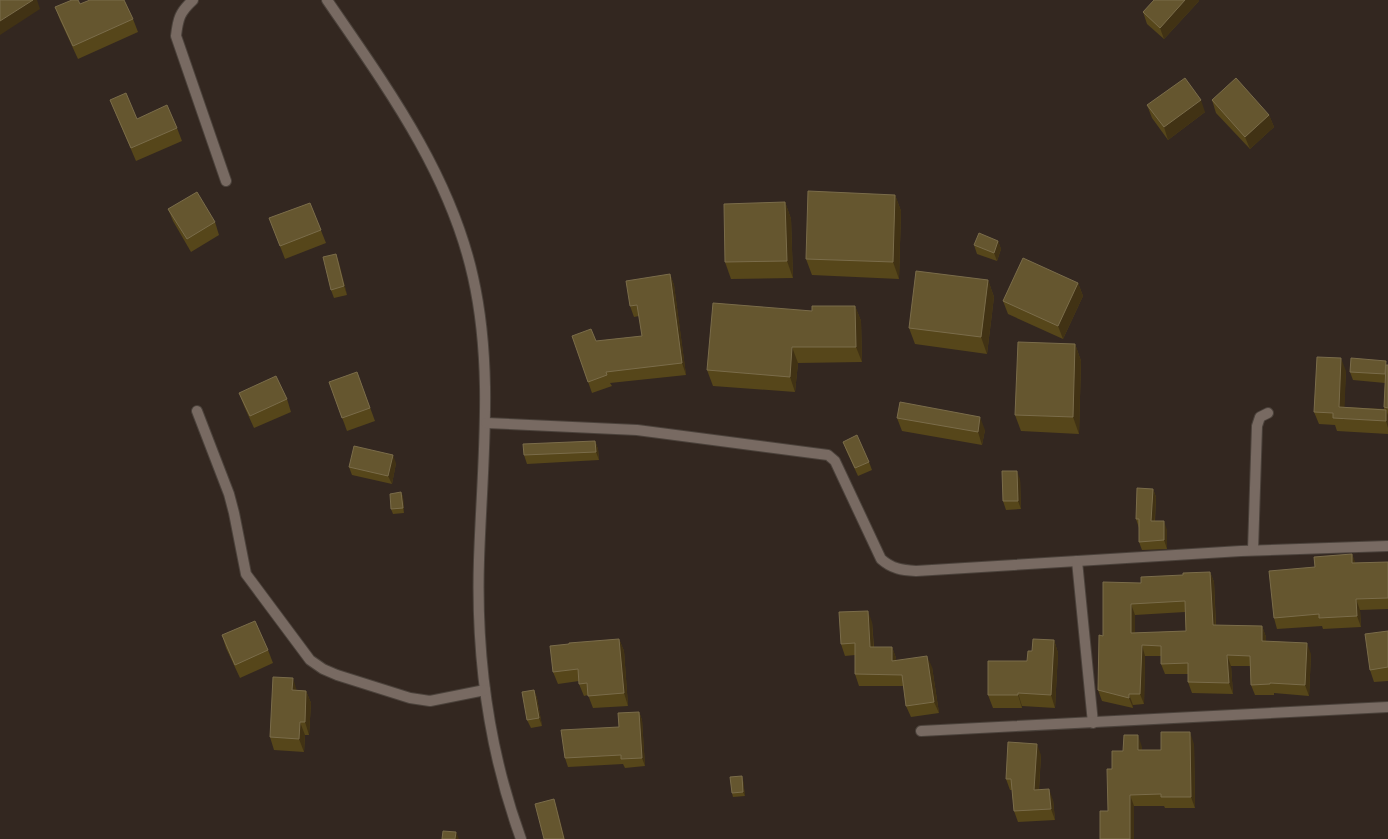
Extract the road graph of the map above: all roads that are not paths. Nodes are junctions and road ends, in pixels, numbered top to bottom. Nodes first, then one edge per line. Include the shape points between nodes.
1 (193, 0) edge
2 (327, 0) edge
3 (226, 181) dead end
4 (197, 411) dead end
5 (1268, 413) dead end
6 (486, 423) junction
7 (1388, 546) edge
8 (1253, 550) junction
9 (1077, 561) junction
10 (486, 690) junction
11 (1388, 707) edge
12 (1093, 723) junction
13 (920, 731) dead end
14 (521, 839) edge

1 - 3 street via 182,10 176,36
2 - 6 street via 402,110 430,160 460,232 473,277 483,342
4 - 10 street via 230,501 246,574 310,660 337,675 410,698 430,701
5 - 8 street via 1260,418 1257,426
6 - 9 street via 637,430 828,454 835,461 882,559 888,566 897,570
6 - 10 street via 479,560 479,612
7 - 8 street
8 - 9 street
9 - 12 street
10 - 14 street via 506,800
11 - 12 street
12 - 13 street

